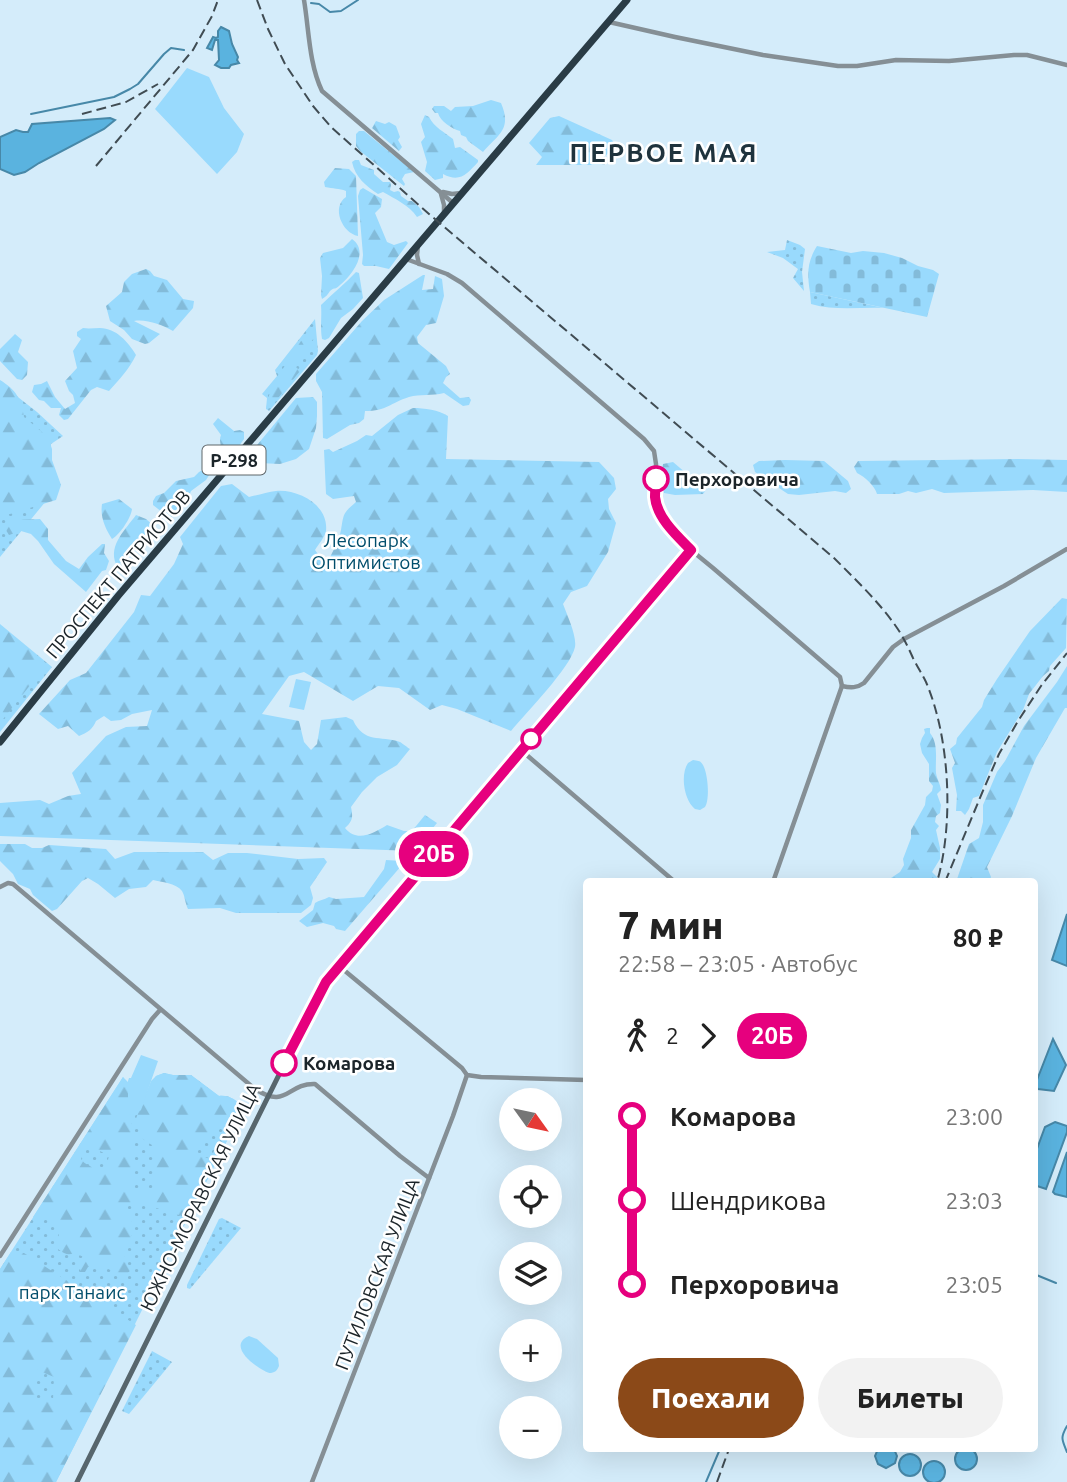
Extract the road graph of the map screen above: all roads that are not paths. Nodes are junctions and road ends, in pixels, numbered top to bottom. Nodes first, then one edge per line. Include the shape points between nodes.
1 (304, 0) edge
2 (627, 0) edge
3 (608, 22) junction
4 (1067, 65) edge
5 (439, 190) junction
6 (463, 193) junction
7 (454, 204) junction
8 (444, 216) junction
9 (418, 244) junction
10 (406, 259) junction
11 (419, 264) junction
12 (1067, 549) edge
13 (691, 550) junction
14 (842, 686) junction
15 (0, 742) edge
16 (522, 751) junction
17 (670, 878) edge
18 (774, 878) edge
19 (0, 887) edge
20 (339, 966) junction
21 (160, 1010) junction
22 (467, 1075) junction
23 (583, 1080) edge
24 (267, 1098) junction
25 (429, 1178) junction
26 (0, 1256) edge
27 (77, 1482) edge
28 (312, 1482) edge

1 - 5 street via 313,64 322,91
2 - 3 highway, Р-298
3 - 4 street via 838,66 1014,55
3 - 6 highway, Р-298
5 - 6 street
5 - 7 street
5 - 8 street
6 - 7 highway, Р-298
7 - 8 highway, ПРОСПЕКТ ПАТРИОТОВ / Р-298
8 - 9 highway, ПРОСПЕКТ ПАТРИОТОВ / Р-298
9 - 10 highway, ПРОСПЕКТ ПАТРИОТОВ / Р-298
9 - 11 street
10 - 11 street
10 - 15 highway, ПРОСПЕКТ ПАТРИОТОВ / Р-298
11 - 13 street via 462,283 644,439 654,451 655,498 660,512
12 - 14 street via 904,639 864,684
13 - 14 street via 840,677
13 - 16 main road, ЮЖНО-МОРАВСКАЯ УЛИЦА
14 - 18 street
16 - 17 street
16 - 20 main road, ЮЖНО-МОРАВСКАЯ УЛИЦА
19 - 21 street via 13,884
20 - 22 street
20 - 24 main road, ЮЖНО-МОРАВСКАЯ УЛИЦА via 323,986
21 - 24 street
21 - 26 street
22 - 23 street
22 - 25 street, ПУТИЛОВСКАЯ УЛИЦА
24 - 25 street via 315,1084
24 - 27 main road, ЮЖНО-МОРАВСКАЯ УЛИЦА
25 - 28 street, ПУТИЛОВСКАЯ УЛИЦА

